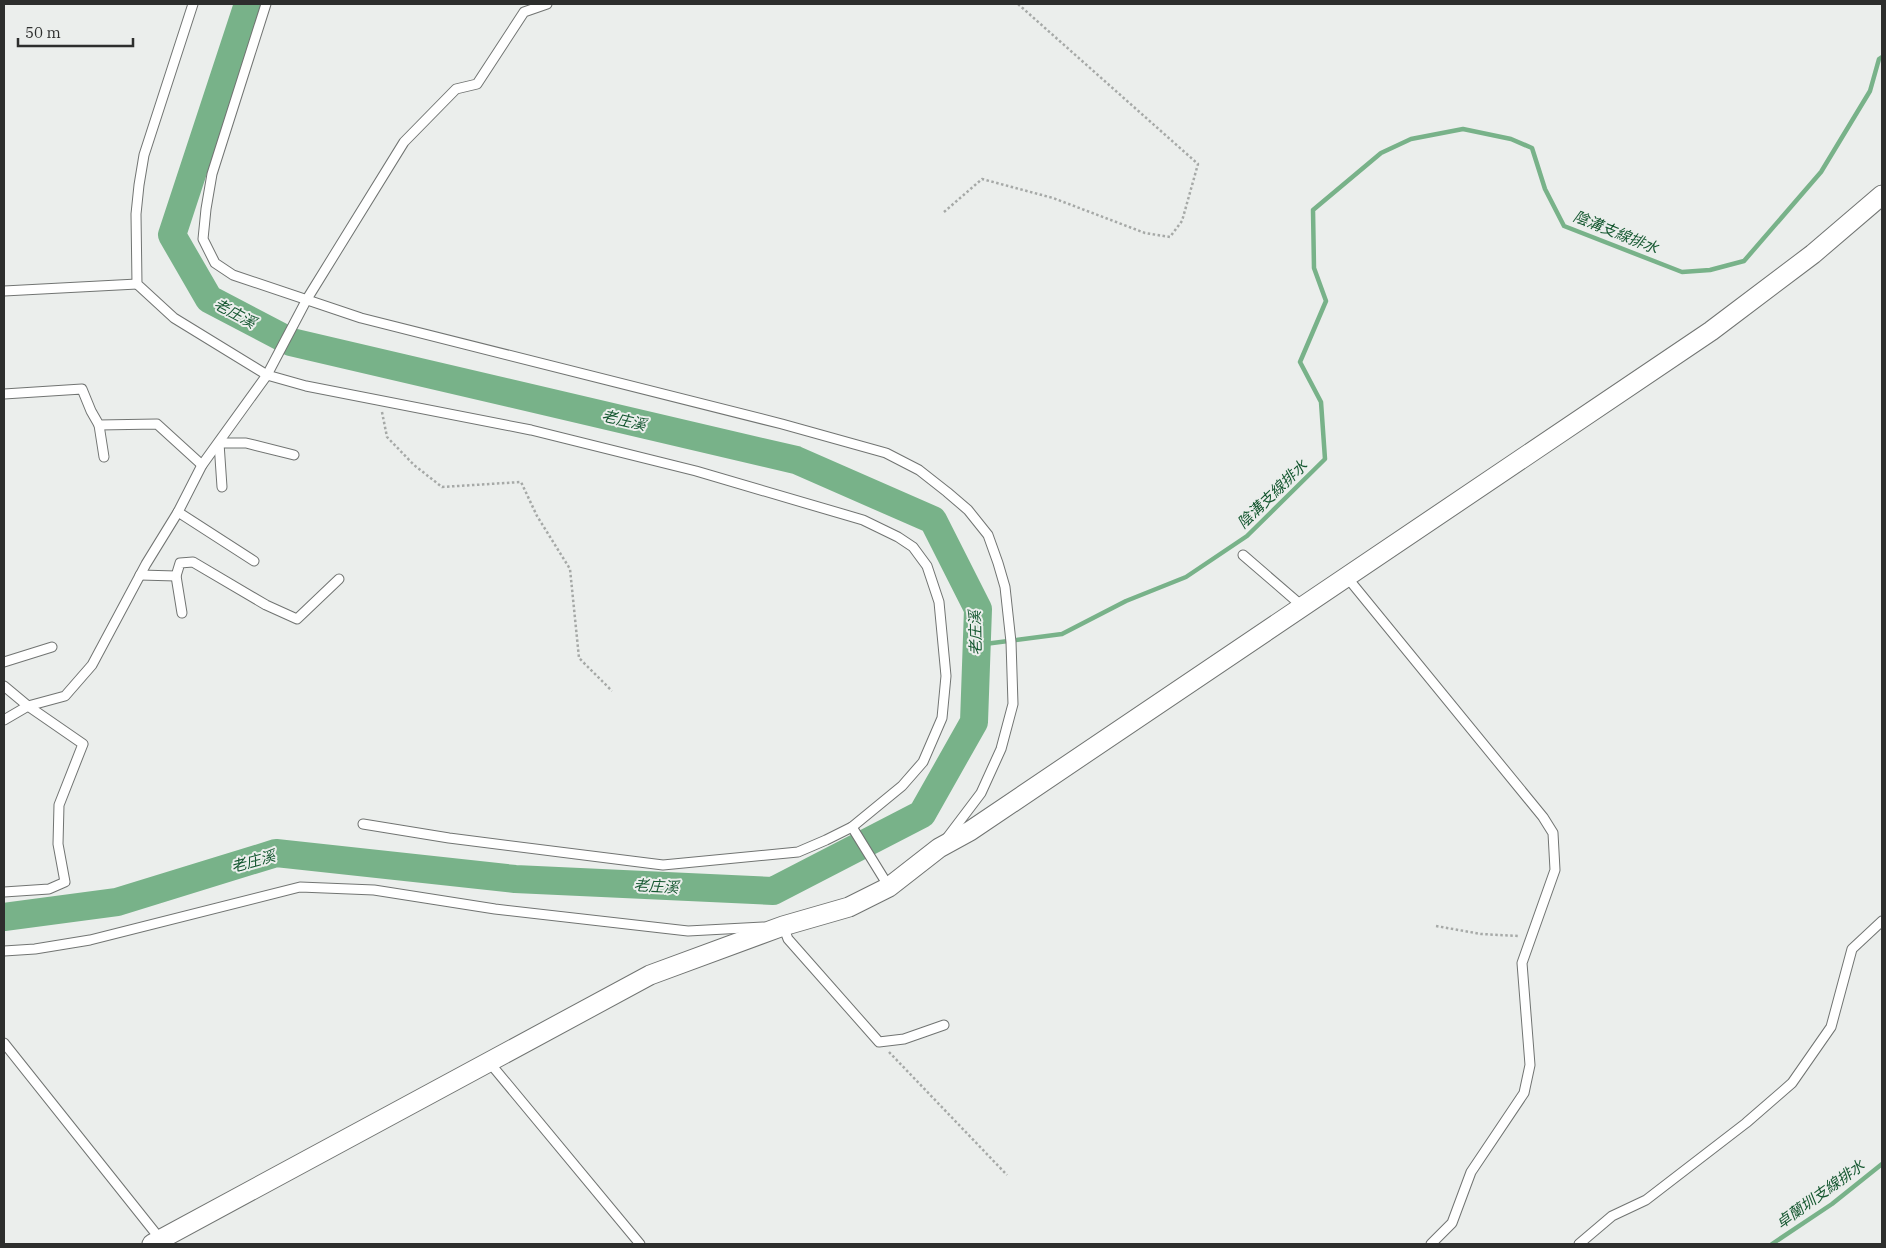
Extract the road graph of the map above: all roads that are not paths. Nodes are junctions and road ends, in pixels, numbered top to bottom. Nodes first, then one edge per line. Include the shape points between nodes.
1 (193, 4) edge
2 (266, 4) edge
3 (547, 4) edge
4 (1882, 195) edge
5 (137, 284) junction
6 (4, 291) edge
7 (306, 302) junction
8 (269, 370) junction
9 (4, 394) edge
10 (100, 425) junction
11 (219, 443) junction
12 (294, 455) dead end
13 (104, 457) dead end
14 (202, 465) junction
15 (222, 488) dead end
16 (178, 512) junction
17 (1243, 556) dead end
18 (254, 561) dead end
19 (140, 576) junction
20 (176, 576) junction
21 (1346, 576) junction
22 (339, 579) dead end
23 (1302, 606) junction
24 (182, 613) dead end
25 (52, 647) dead end
26 (4, 662) edge
27 (4, 686) edge
28 (28, 706) junction
29 (4, 720) edge
30 (363, 824) dead end
31 (852, 827) junction
32 (939, 848) junction
33 (889, 887) junction
34 (4, 892) edge
35 (1882, 921) edge
36 (783, 926) junction
37 (4, 951) edge
38 (944, 1026) dead end
39 (4, 1042) edge
40 (489, 1062) junction
41 (159, 1243) edge
42 (640, 1244) edge
43 (1431, 1244) edge
44 (1579, 1244) edge

1 - 5 lane via 144,155 136,214
2 - 7 lane via 212,174 203,239 215,263 233,275
3 - 7 lane via 524,12 477,84 456,89 404,142
4 - 21 street via 1813,254 1711,331
5 - 6 lane
5 - 8 lane via 174,318
7 - 8 lane
7 - 32 lane via 886,453 919,470 968,510 988,535 1005,587 1014,704 1001,749 981,793
8 - 11 lane
8 - 31 lane via 306,386 531,430 696,471 863,520 913,547 928,566 939,602 946,676 942,718 923,762 902,786
9 - 10 lane via 82,390
10 - 13 lane
10 - 14 lane via 157,424
11 - 12 lane via 246,444
11 - 14 lane
11 - 15 lane
14 - 16 lane
16 - 18 lane
16 - 19 lane
17 - 23 lane
19 - 20 lane
19 - 28 lane via 92,665 65,696
20 - 22 lane via 180,563 193,562 266,605 297,619
20 - 24 lane
21 - 23 street
21 - 43 lane via 1553,833 1555,870 1522,963 1530,1065 1524,1093 1471,1172 1452,1222
23 - 32 street via 970,831
25 - 26 lane
27 - 28 lane
28 - 29 lane
28 - 34 lane via 83,744 59,805 58,844 65,882 49,889
30 - 31 lane via 663,865 798,852
31 - 33 lane
32 - 33 street
33 - 36 street via 849,907
35 - 44 lane via 1852,949 1831,1026 1792,1083 1646,1200 1612,1216
36 - 37 lane via 688,931 495,909 374,890 300,887 90,940
36 - 38 lane via 788,939 879,1042 904,1039
36 - 40 street via 650,975
39 - 41 lane
40 - 41 street
40 - 42 lane

